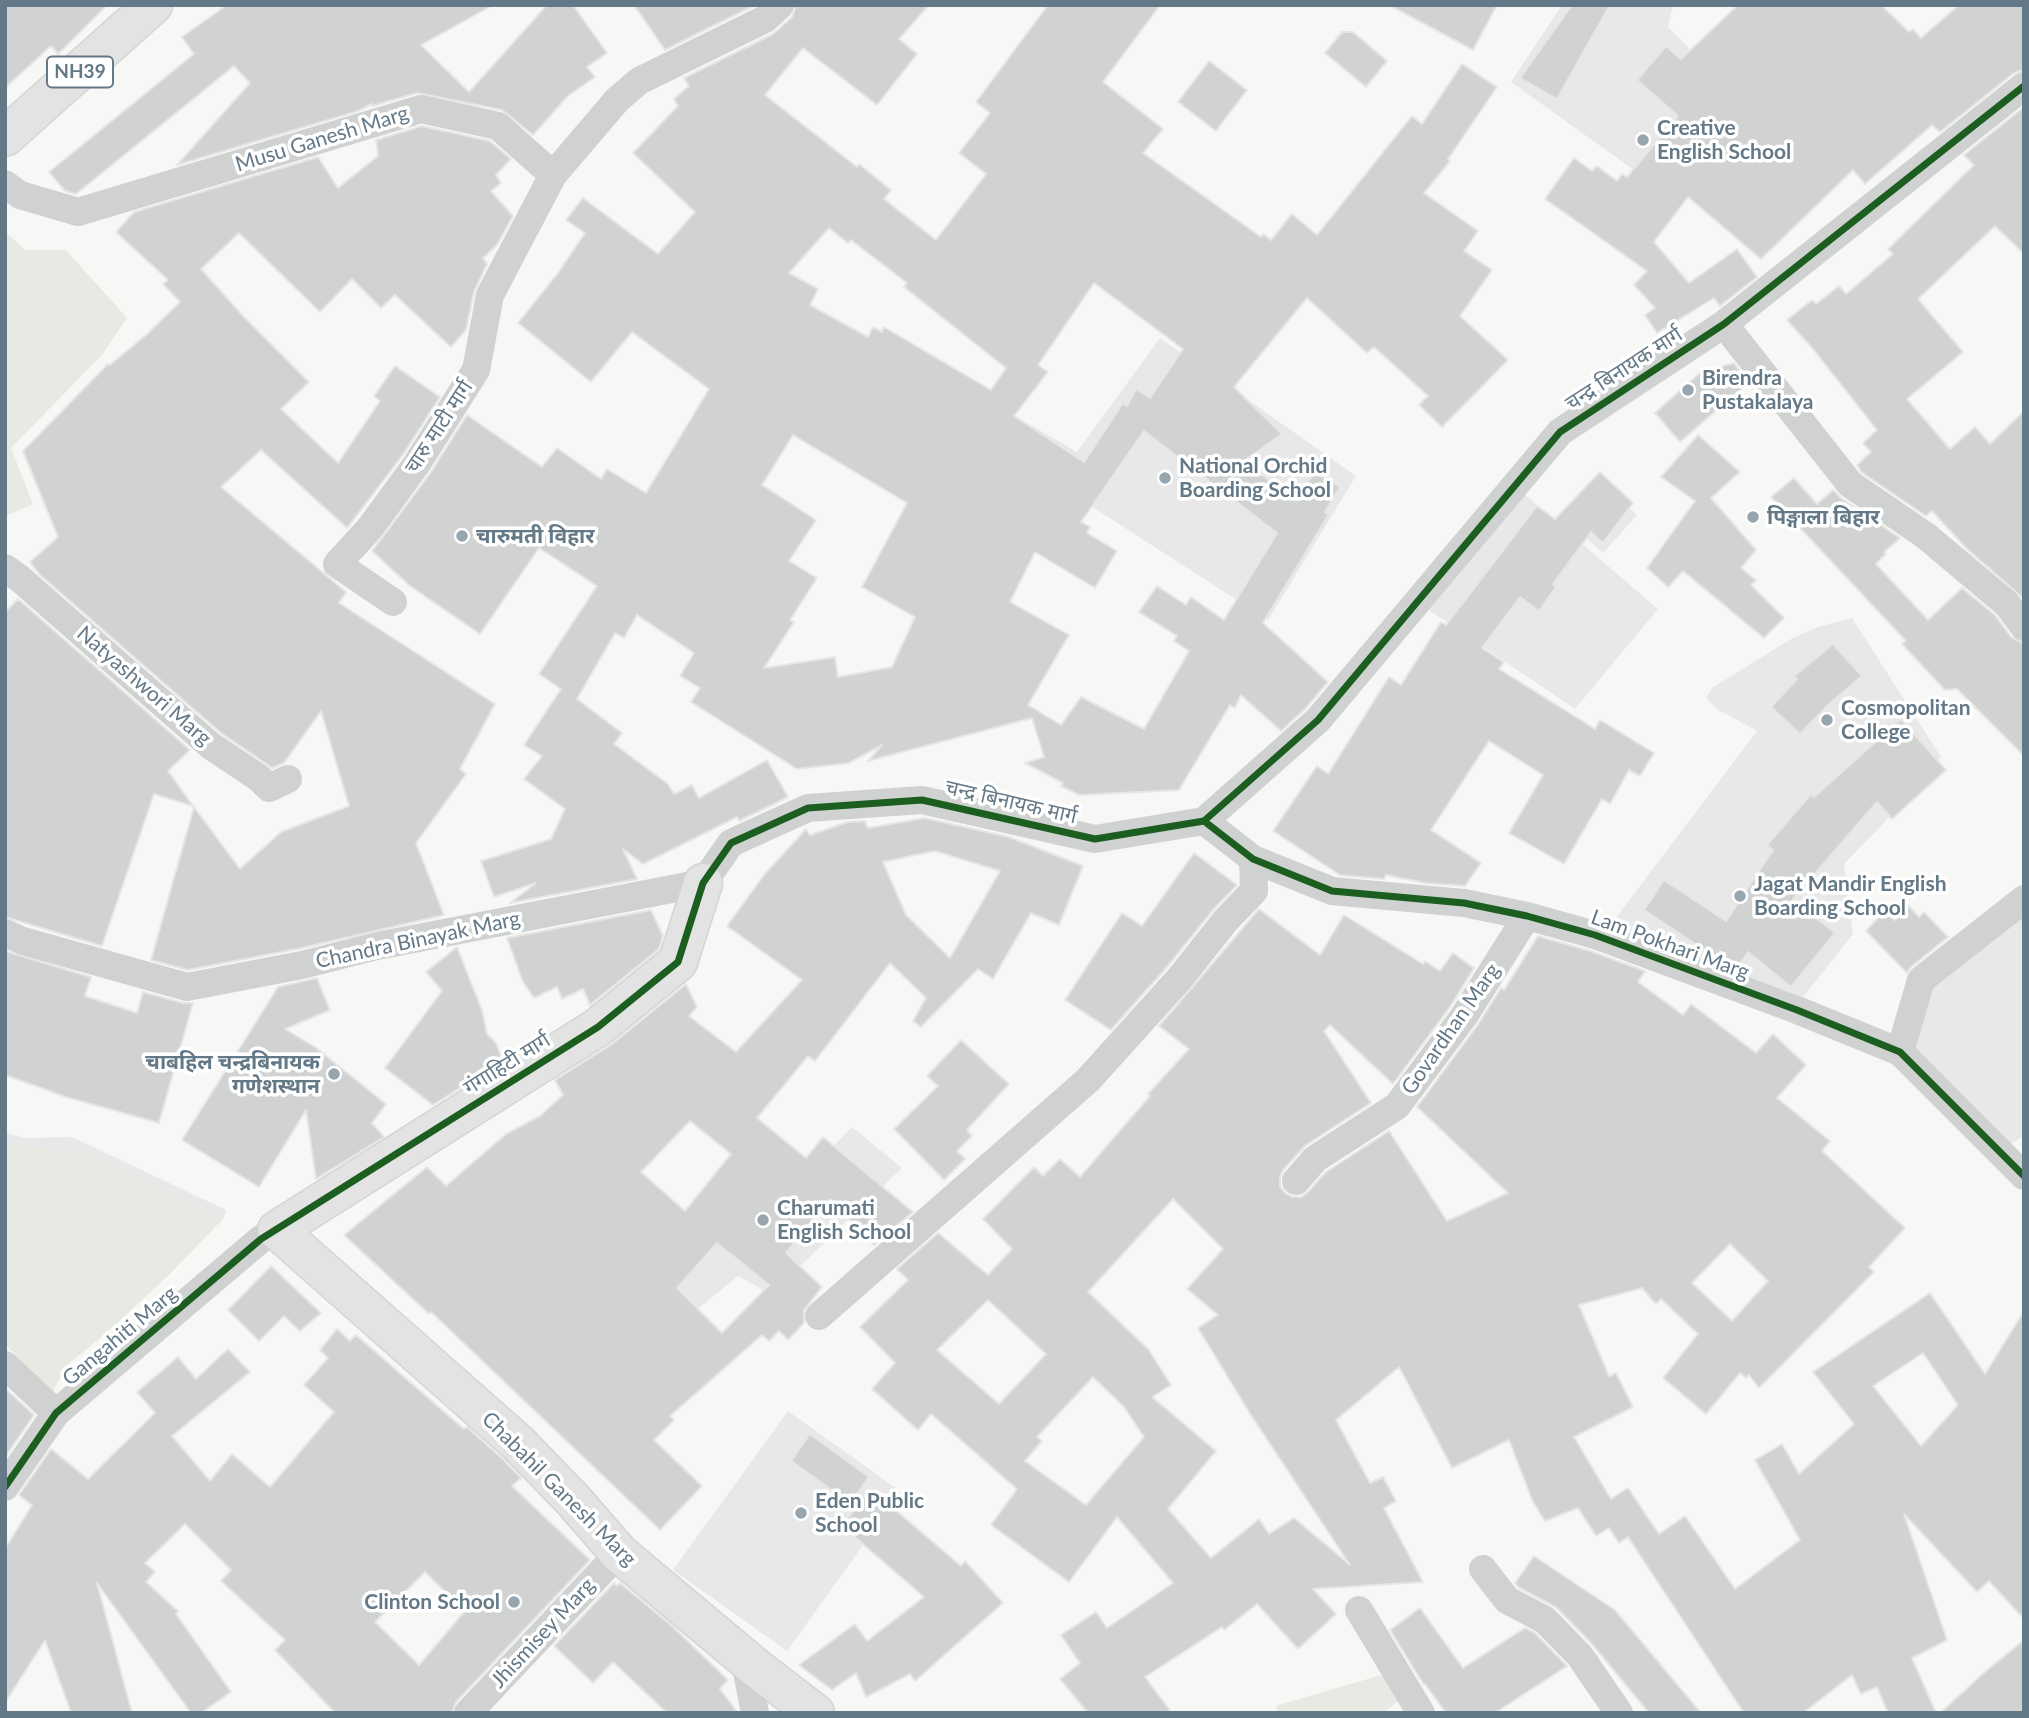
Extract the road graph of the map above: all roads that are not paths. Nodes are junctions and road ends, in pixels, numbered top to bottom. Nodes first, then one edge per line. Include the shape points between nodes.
1 (153, 5) edge
2 (780, 5) edge
3 (2024, 86) edge
4 (5, 137) edge
5 (553, 175) junction
6 (5, 184) edge
7 (1724, 324) junction
8 (5, 568) edge
9 (393, 602) dead end
10 (2024, 627) edge
11 (288, 779) dead end
12 (1204, 821) junction
13 (1253, 859) junction
14 (704, 883) junction
15 (2024, 899) edge
16 (1527, 916) junction
17 (5, 933) edge
18 (1900, 1052) junction
19 (2024, 1175) edge
20 (1296, 1181) dead end
21 (277, 1230) junction
22 (819, 1316) dead end
23 (5, 1365) edge
24 (56, 1413) junction
25 (5, 1488) edge
26 (619, 1553) junction
27 (1483, 1569) dead end
28 (1359, 1610) dead end
29 (744, 1656) junction
30 (468, 1713) edge
31 (755, 1713) edge
32 (814, 1713) edge
33 (1421, 1713) edge
34 (1619, 1713) edge

1 - 4 main road, NH39
2 - 5 street via 765,19 639,81
3 - 7 street, चन्द्र बिनायक मार्ग
5 - 6 street, Musu Ganesh Marg via 498,126 421,109 78,212 20,195
5 - 9 street, चारु माटी मार्ग via 490,295 476,369 416,466 337,564
7 - 10 street via 1850,484 1926,536 2007,604
7 - 12 street, चन्द्र बिनायक मार्ग via 1560,432 1318,720
8 - 11 street, Natyashwori Marg via 211,746 269,788
12 - 13 street
12 - 14 street, चन्द्र बिनायक मार्ग via 1095,839 922,800 808,808 731,843
13 - 16 street, Lam Pokhari Marg via 1332,891 1464,903
13 - 22 street via 1254,891 1088,1080
14 - 17 street, Chandra Binayak Marg via 187,987
14 - 21 main road, गंगाहिटी मार्ग via 678,962 598,1027
15 - 18 street via 1921,981
16 - 18 street, Lam Pokhari Marg via 1595,936
16 - 20 street, Govardhan Marg via 1464,1016 1397,1107 1315,1159
18 - 19 street, Lam Pokhari Marg
21 - 24 street, Gangahiti Marg
21 - 26 main road, Chabahil Ganesh Marg via 518,1443
23 - 24 street
24 - 25 street, Gangahiti Marg
26 - 29 main road, Chabahil Ganesh Marg
26 - 30 street, Jhismisey Marg
27 - 34 street via 1507,1600 1545,1620 1580,1656
28 - 33 street
29 - 31 street
29 - 32 main road, Chabahil Ganesh Marg

